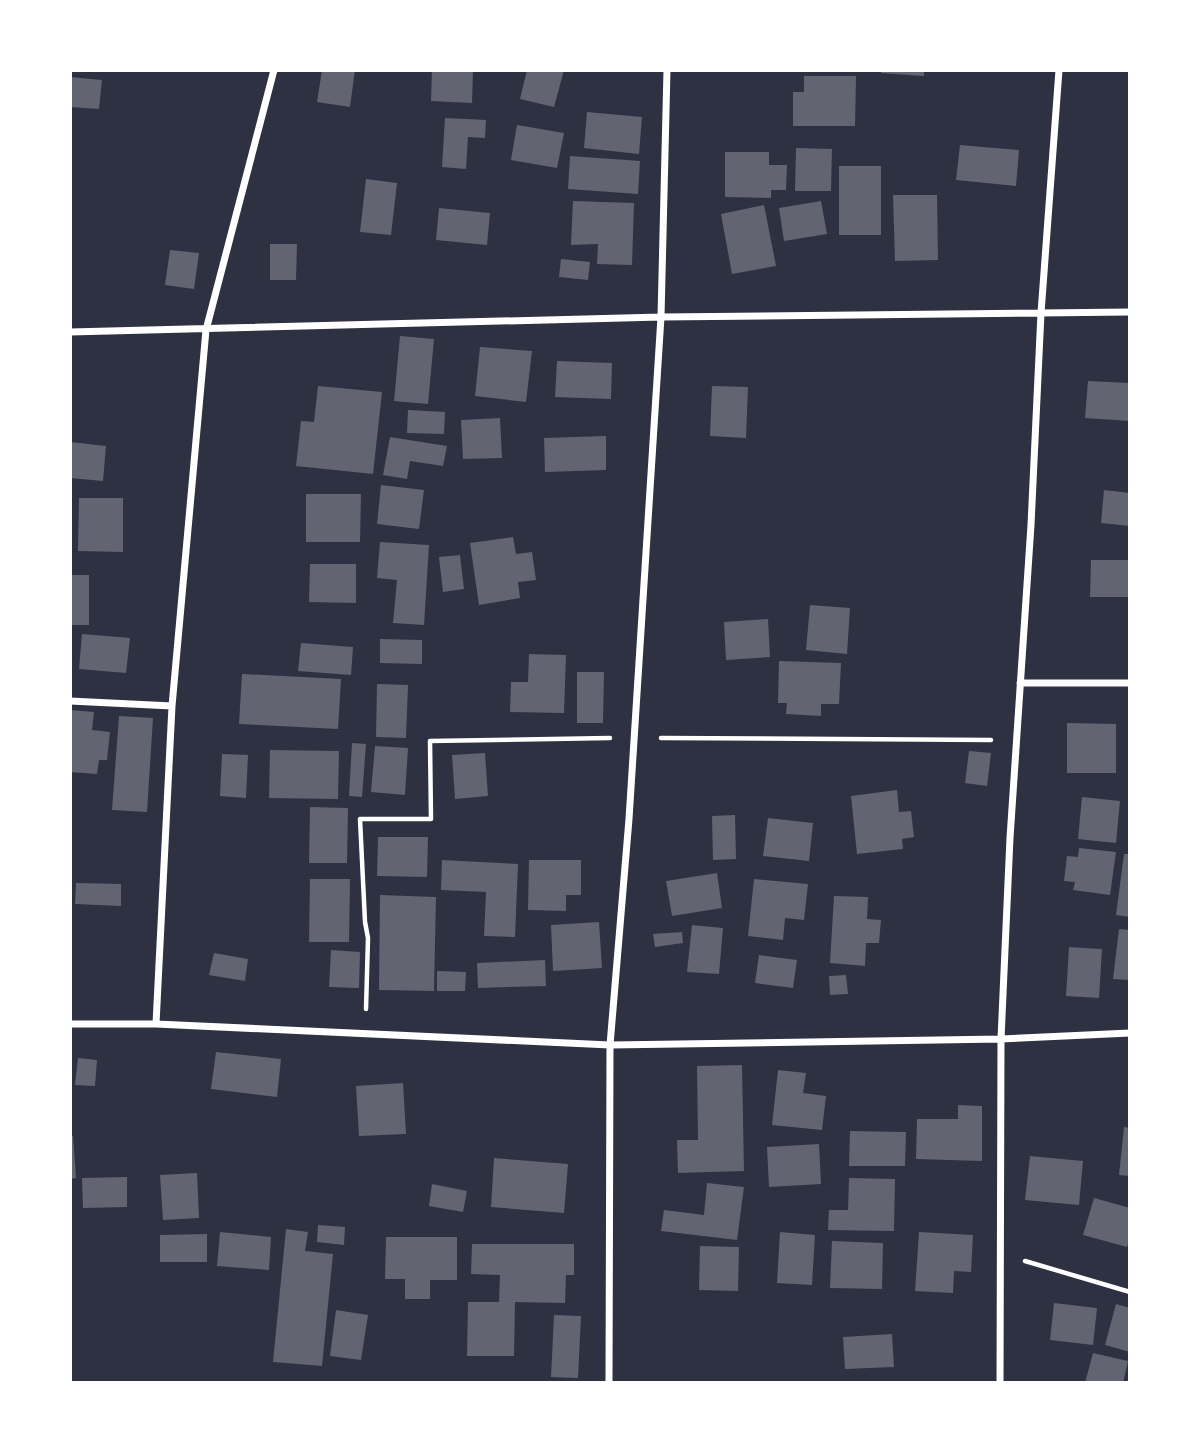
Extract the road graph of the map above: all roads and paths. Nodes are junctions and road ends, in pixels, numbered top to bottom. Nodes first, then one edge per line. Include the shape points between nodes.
1 (274, 70) edge
2 (667, 70) edge
3 (1059, 70) edge
4 (1130, 312) edge
5 (1041, 313) junction
6 (661, 317) junction
7 (206, 330) junction
8 (70, 332) edge
9 (1020, 683) junction
10 (1130, 683) edge
11 (70, 701) edge
12 (172, 706) junction
13 (634, 738) junction
14 (1017, 739) junction
15 (70, 1024) edge
16 (156, 1024) junction
17 (1130, 1033) edge
18 (366, 1034) junction
19 (1001, 1039) junction
20 (610, 1045) junction
21 (1001, 1254) junction
22 (1130, 1292) edge
23 (609, 1383) edge
24 (1000, 1383) edge

1 - 7 street
2 - 6 street
3 - 5 street
4 - 5 street
5 - 6 street
5 - 9 street
6 - 7 street
6 - 13 street
7 - 8 street
7 - 12 street
9 - 10 street
9 - 14 street
11 - 12 street
12 - 16 street
13 - 14 path
13 - 18 path via 430,741 430,820 360,819 368,937
13 - 20 street
14 - 19 street
15 - 16 street
16 - 18 street
17 - 19 street
18 - 20 street
19 - 20 street
19 - 21 street
20 - 23 street
21 - 22 path
21 - 24 street

